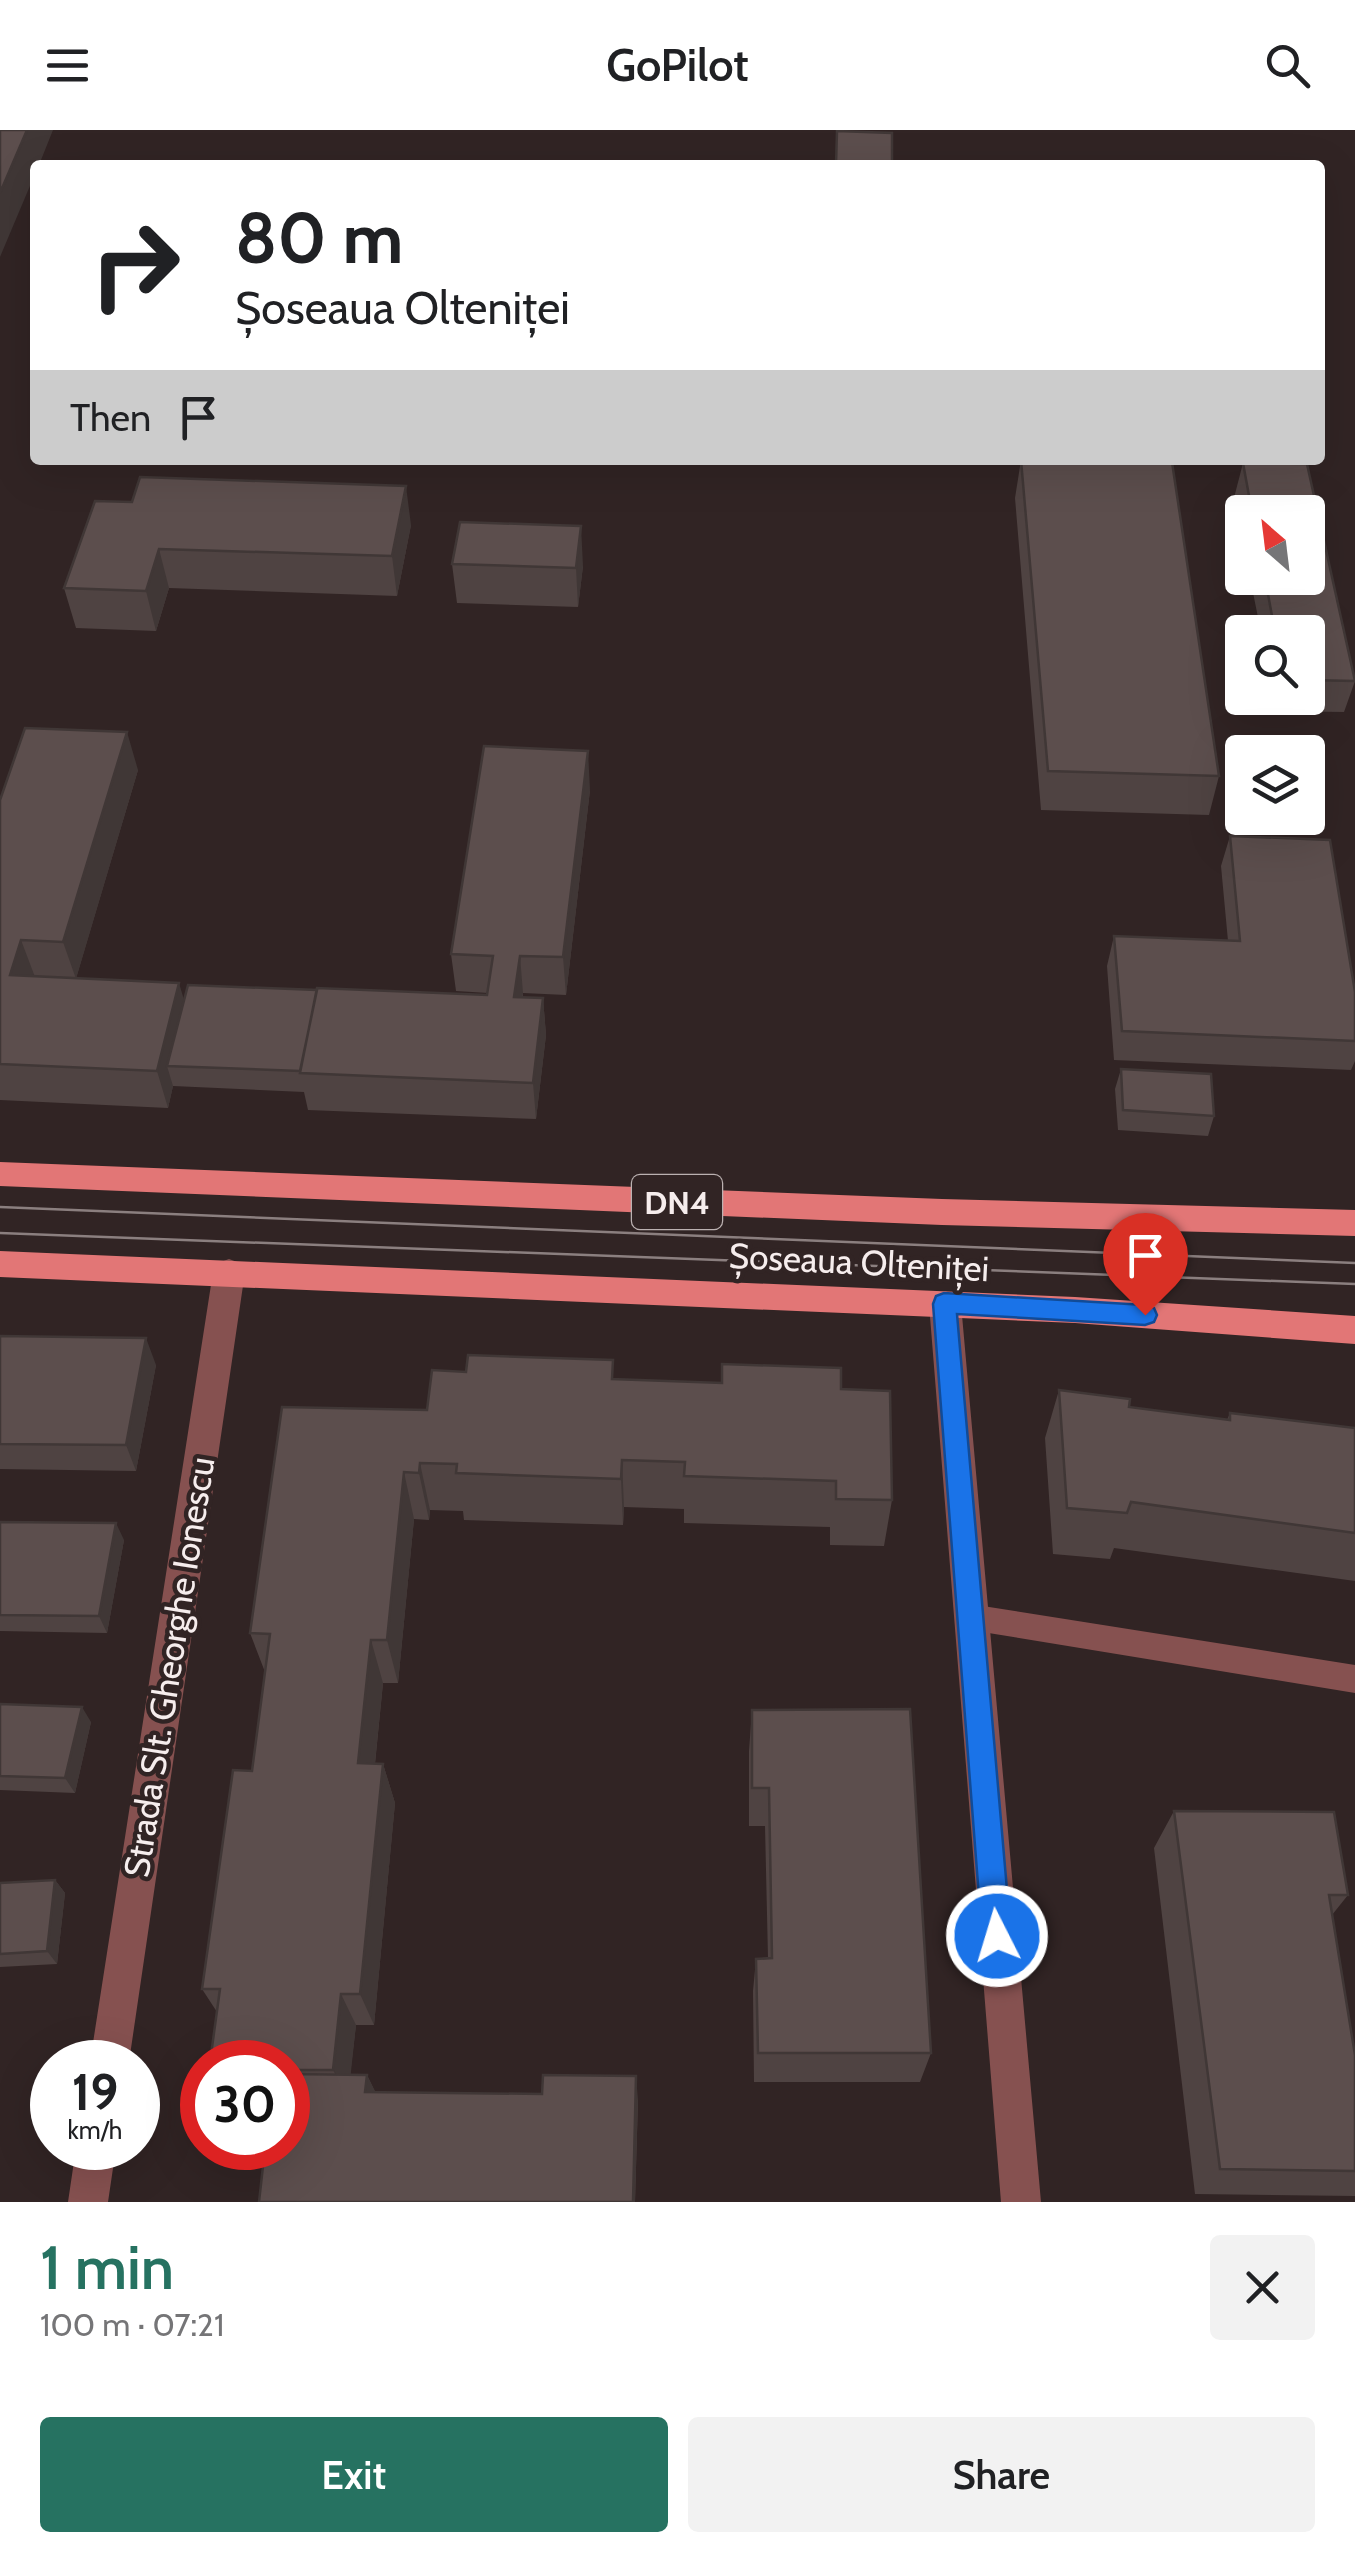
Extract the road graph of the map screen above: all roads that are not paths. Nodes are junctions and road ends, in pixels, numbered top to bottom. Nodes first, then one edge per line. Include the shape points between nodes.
1 (0, 1174) edge
2 (1355, 1223) edge
3 (0, 1264) edge
4 (229, 1272) junction
5 (944, 1304) junction
6 (1355, 1330) edge
7 (970, 1617) junction
8 (1355, 1680) edge
9 (112, 2040) edge
10 (93, 2170) edge
11 (88, 2202) edge
12 (1021, 2202) edge

1 - 2 main road, Șoseaua Olteniței / DN4
3 - 4 main road, Șoseaua Olteniței
4 - 5 main road, Șoseaua Olteniței
4 - 9 street, Strada Slt. Gheorghe Ionescu
5 - 6 main road, Șoseaua Olteniței
5 - 7 street
7 - 8 lane
7 - 12 street
10 - 11 street

